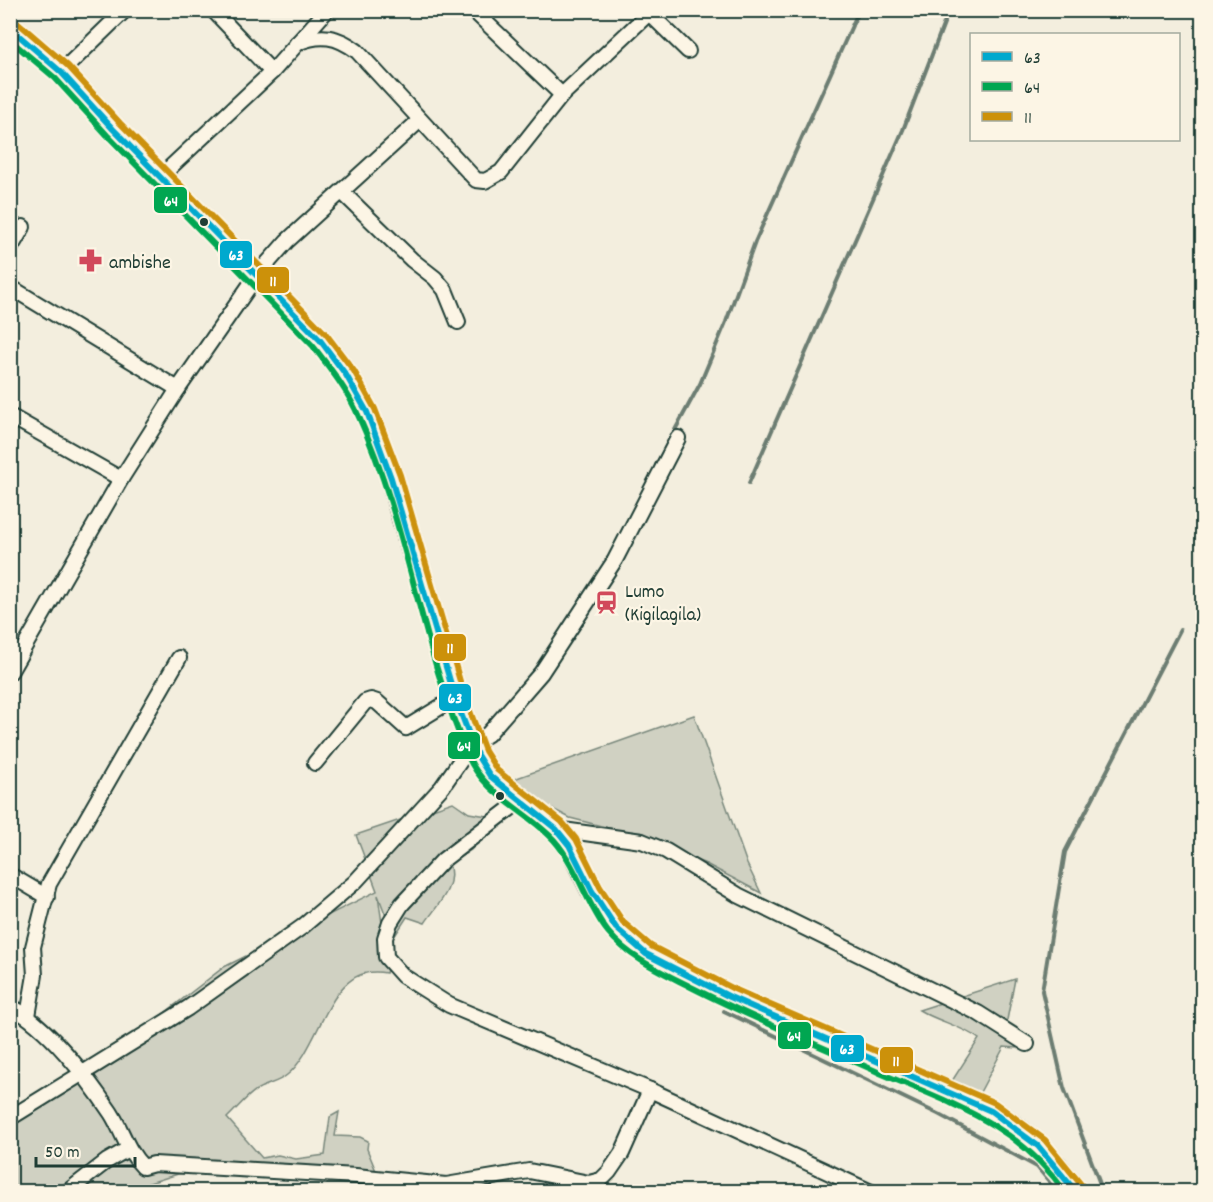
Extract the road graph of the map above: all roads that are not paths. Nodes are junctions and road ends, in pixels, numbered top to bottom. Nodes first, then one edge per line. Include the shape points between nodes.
1 (125, 10) edge
2 (213, 10) edge
3 (327, 10) edge
4 (473, 10) edge
5 (648, 12) edge
6 (10, 28) edge
7 (297, 43) junction
8 (688, 51) dead end
9 (61, 72) junction
10 (272, 72) junction
11 (562, 95) junction
12 (420, 120) junction
13 (161, 176) junction
14 (342, 192) junction
15 (23, 227) dead end
16 (10, 249) edge
17 (257, 275) junction
18 (10, 287) edge
19 (458, 322) dead end
20 (178, 389) junction
21 (10, 416) edge
22 (678, 438) dead end
23 (121, 479) junction
24 (179, 658) dead end
25 (10, 672) edge
26 (455, 698) junction
27 (472, 744) junction
28 (315, 763) dead end
29 (520, 801) junction
30 (556, 829) junction
31 (10, 875) edge
32 (47, 897) junction
33 (10, 1006) edge
34 (28, 1016) junction
35 (1027, 1044) dead end
36 (80, 1074) junction
37 (650, 1090) junction
38 (10, 1118) edge
39 (129, 1149) junction
40 (68, 1191) edge
41 (871, 1191) edge
42 (1076, 1191) edge

1 - 9 street
2 - 10 street
3 - 7 street
4 - 11 street
5 - 8 street
5 - 11 street
6 - 9 main road
7 - 10 street
7 - 12 street via 314,36 332,37 348,44
9 - 13 main road
10 - 13 street
11 - 12 street via 501,172 485,181 476,180
12 - 14 street
13 - 17 main road
14 - 17 street via 287,241
14 - 19 street via 435,278 445,290
15 - 16 street
17 - 20 street
17 - 26 main road via 320,340 367,412 391,478
18 - 20 street
20 - 23 street
21 - 23 street
22 - 27 street via 615,560 560,645 513,708 488,734
23 - 25 street
24 - 32 street via 57,868
26 - 27 main road
26 - 28 street via 406,728 377,702 365,702
27 - 29 main road via 490,776
27 - 36 street via 415,818 332,902 188,1008
29 - 30 main road
29 - 37 street via 442,860 402,904 385,938 386,957 403,976 448,1005
30 - 35 street via 642,841 666,851 738,896 978,1012
30 - 42 main road via 569,845 603,911 646,954 730,997 991,1111 1045,1150
31 - 32 street
32 - 34 street via 33,947 35,975
33 - 34 street
34 - 36 street
36 - 38 street
36 - 39 street via 111,1113
37 - 39 street via 622,1153 601,1180 589,1183 529,1171 446,1185 278,1171 154,1164 143,1167
37 - 41 street
39 - 40 street

